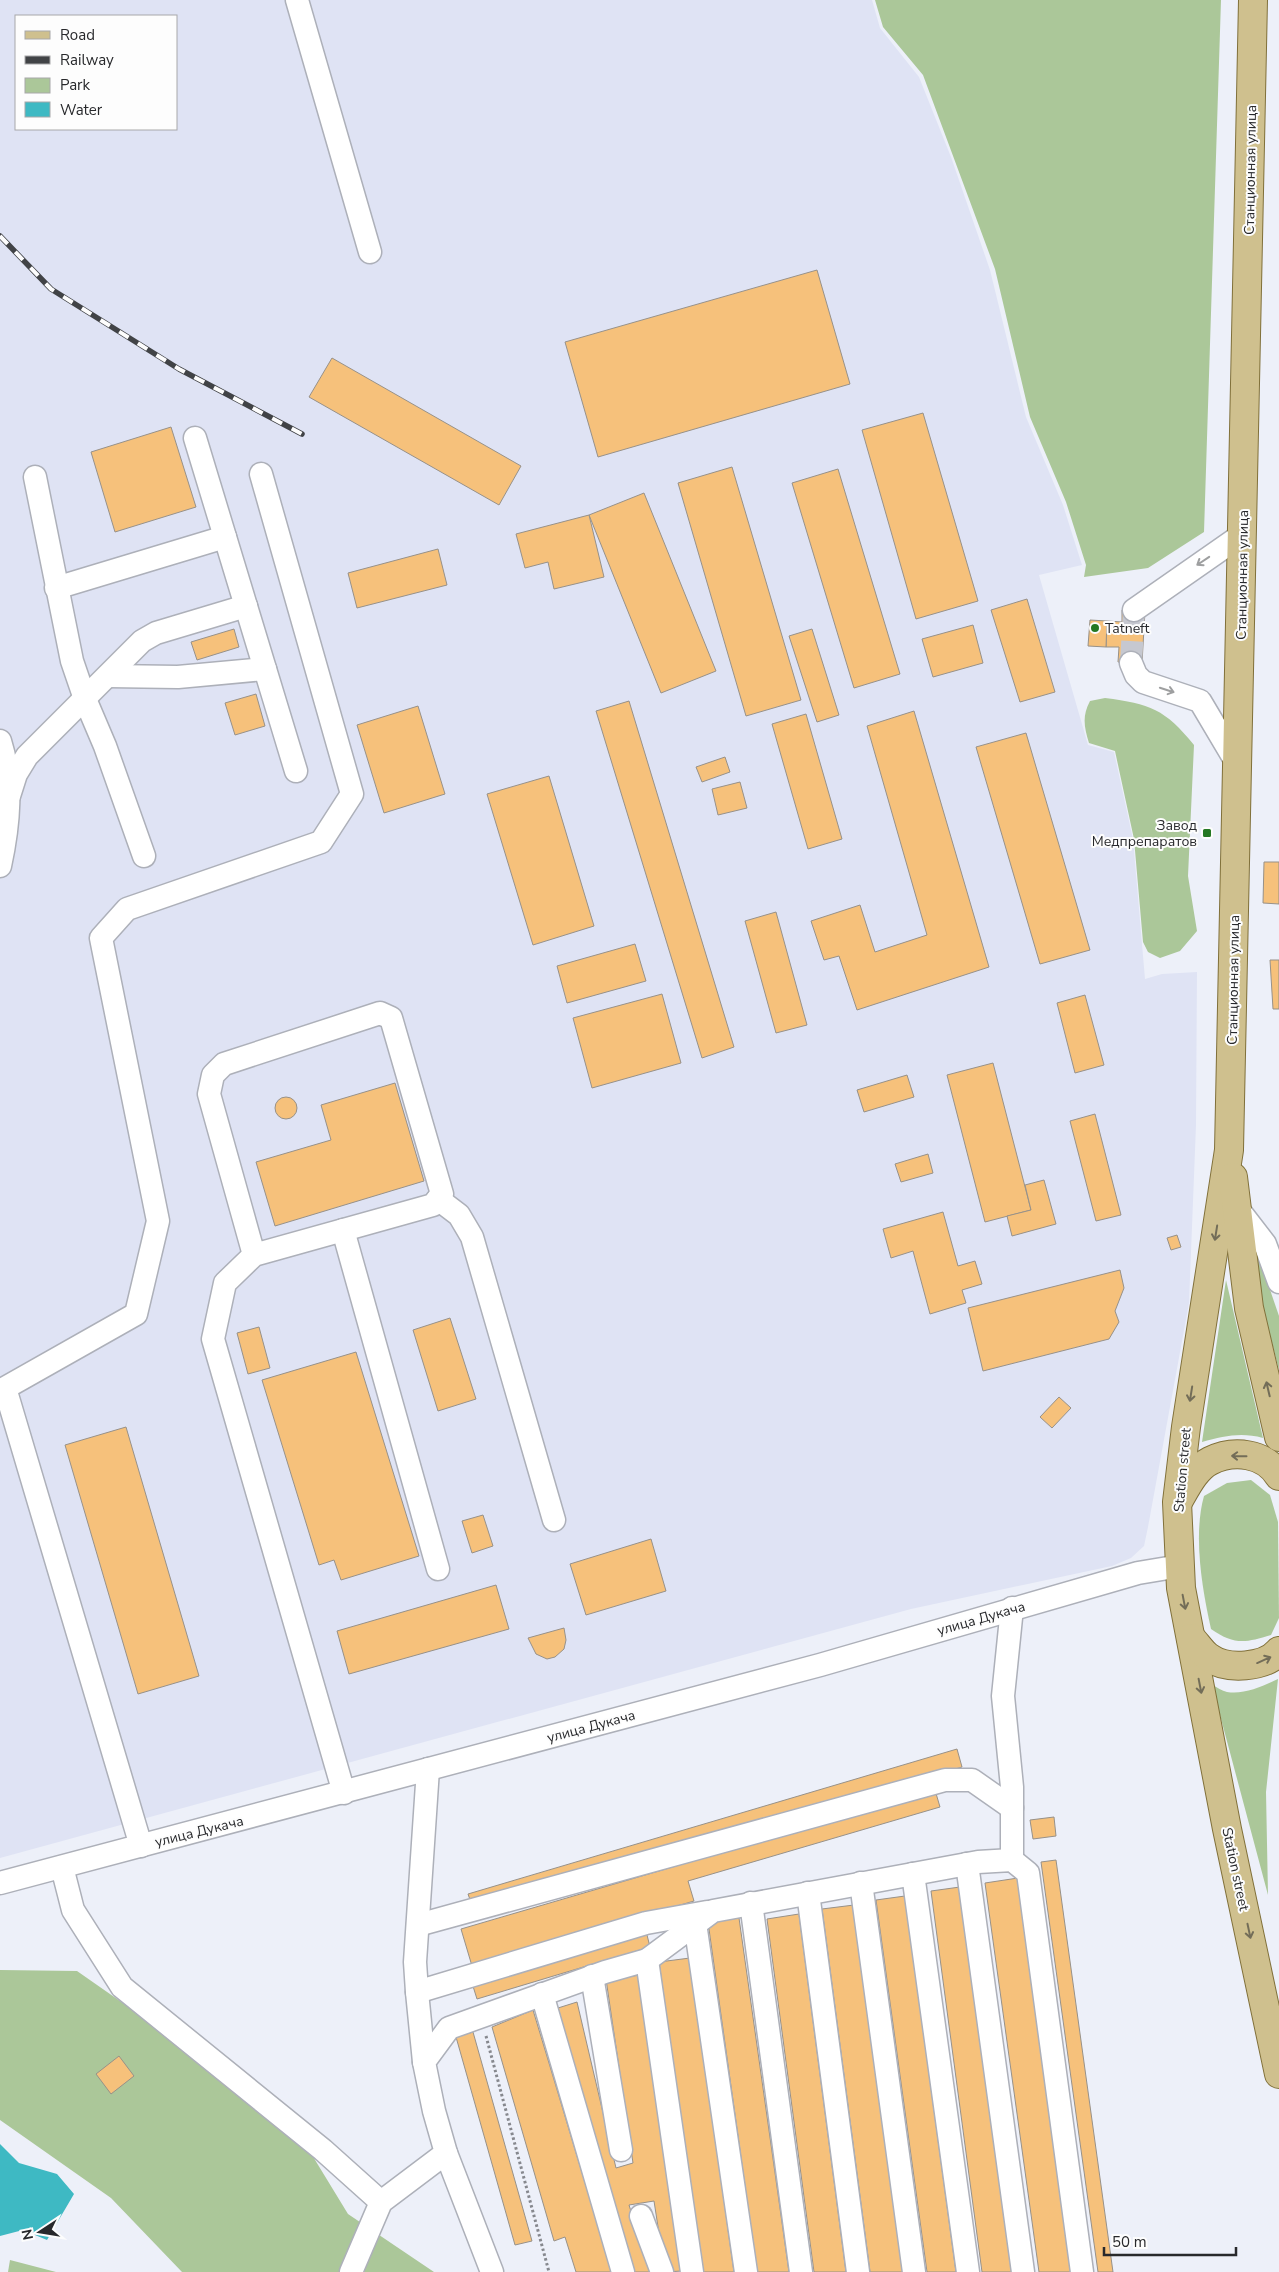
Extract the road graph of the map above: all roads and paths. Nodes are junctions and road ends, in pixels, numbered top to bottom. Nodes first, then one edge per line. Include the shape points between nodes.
1 (296, 0) edge
2 (1253, 0) edge
3 (370, 252) dead end
4 (195, 438) dead end
5 (261, 474) dead end
6 (35, 478) dead end
7 (1243, 534) junction
8 (225, 537) junction
9 (56, 588) junction
10 (246, 606) junction
11 (1134, 610) dead end
12 (1131, 663) tunnel mouth
13 (264, 668) junction
14 (108, 676) junction
15 (85, 700) junction
16 (0, 741) edge
17 (1238, 765) junction
18 (296, 771) dead end
19 (9, 796) junction
20 (144, 856) dead end
21 (0, 866) edge
22 (1229, 1150) junction
23 (438, 1199) junction
24 (1238, 1209) junction
25 (343, 1230) junction
26 (254, 1255) junction
27 (1279, 1282) edge
28 (1279, 1437) edge
29 (1279, 1476) edge
30 (1177, 1502) junction
31 (554, 1520) dead end
32 (1180, 1566) junction
33 (438, 1569) dead end
34 (1012, 1608) junction
35 (1191, 1638) junction
36 (1279, 1651) edge
37 (428, 1769) junction
38 (344, 1793) junction
39 (1012, 1808) junction
40 (141, 1846) junction
41 (1012, 1860) junction
42 (967, 1864) junction
43 (62, 1867) junction
44 (913, 1874) junction
45 (3, 1877) edge
46 (861, 1884) junction
47 (808, 1893) junction
48 (751, 1904) junction
49 (704, 1917) junction
50 (418, 1925) junction
51 (647, 1960) junction
52 (592, 1976) junction
53 (417, 1992) junction
54 (542, 1994) junction
55 (481, 2017) junction
56 (424, 2062) junction
57 (1279, 2074) edge
58 (621, 2150) dead end
59 (446, 2153) junction
60 (381, 2202) junction
61 (641, 2216) dead end
62 (351, 2272) edge
63 (492, 2272) edge
64 (550, 2272) edge
65 (623, 2272) edge
66 (662, 2272) edge
67 (692, 2272) edge
68 (746, 2272) edge
69 (801, 2272) edge
70 (858, 2272) edge
71 (914, 2272) edge
72 (968, 2272) edge
73 (1023, 2272) edge
74 (1082, 2272) edge

1 - 3 street
2 - 7 main road, Станционная улица
4 - 8 street
5 - 40 street via 352,794 320,842 127,909 101,938 158,1221 136,1314 5,1388
6 - 9 street
7 -> 11 street
7 - 17 main road, Станционная улица
8 - 9 street
8 - 10 street
9 - 15 street via 72,661
10 - 13 street
10 - 14 street via 156,633 133,648
12 -> 17 street via 1143,682 1200,701
13 - 14 street via 184,677
13 - 18 street
14 - 15 street
15 - 19 street via 27,756 16,774
15 - 20 street
16 - 19 street
17 - 22 main road, Станционная улица
19 - 21 street
22 - 24 main road
22 -> 30 main road, Station street
23 - 25 street via 433,1205
23 - 26 street via 442,1194 391,1018 380,1013 224,1064 213,1075 209,1094
23 - 31 street via 459,1215 472,1237
24 - 27 street via 1266,1244
28 -> 24 main road via 1249,1308
25 - 26 street
25 - 33 street
26 - 38 street via 226,1283 213,1339
29 -> 30 main road via 1272,1465 1257,1457 1233,1454 1210,1461 1194,1476
30 - 32 main road, Station street
32 - 34 street, улица Дукача
32 -> 35 main road, Station street
34 - 37 street, улица Дукача via 820,1665
34 - 39 street via 1003,1696
35 -> 36 main road via 1210,1658 1229,1665 1259,1663
35 -> 57 main road, Station street via 1227,1829
37 - 38 street, улица Дукача
37 - 50 street
38 - 40 street, улица Дукача
39 - 41 street
39 - 50 street via 972,1780 945,1780
40 - 43 street, улица Дукача
41 - 42 street
41 - 74 street via 1028,1873
42 - 44 street
42 - 73 street
43 - 45 street, улица Дукача
43 - 60 street via 73,1910 122,1987 323,2150
44 - 46 street
44 - 72 street
46 - 47 street
46 - 71 street
47 - 48 street
47 - 70 street
48 - 49 street
48 - 69 street
49 - 51 street
49 - 53 street via 646,1923
49 - 68 street
50 - 53 street
51 - 52 street
51 - 67 street
52 - 54 street
52 - 58 street
53 - 56 street
54 - 55 street
54 - 65 street
55 - 56 street via 449,2028
55 - 64 path
56 - 59 street
59 - 60 street
59 - 63 street
60 - 62 street
61 - 66 street

